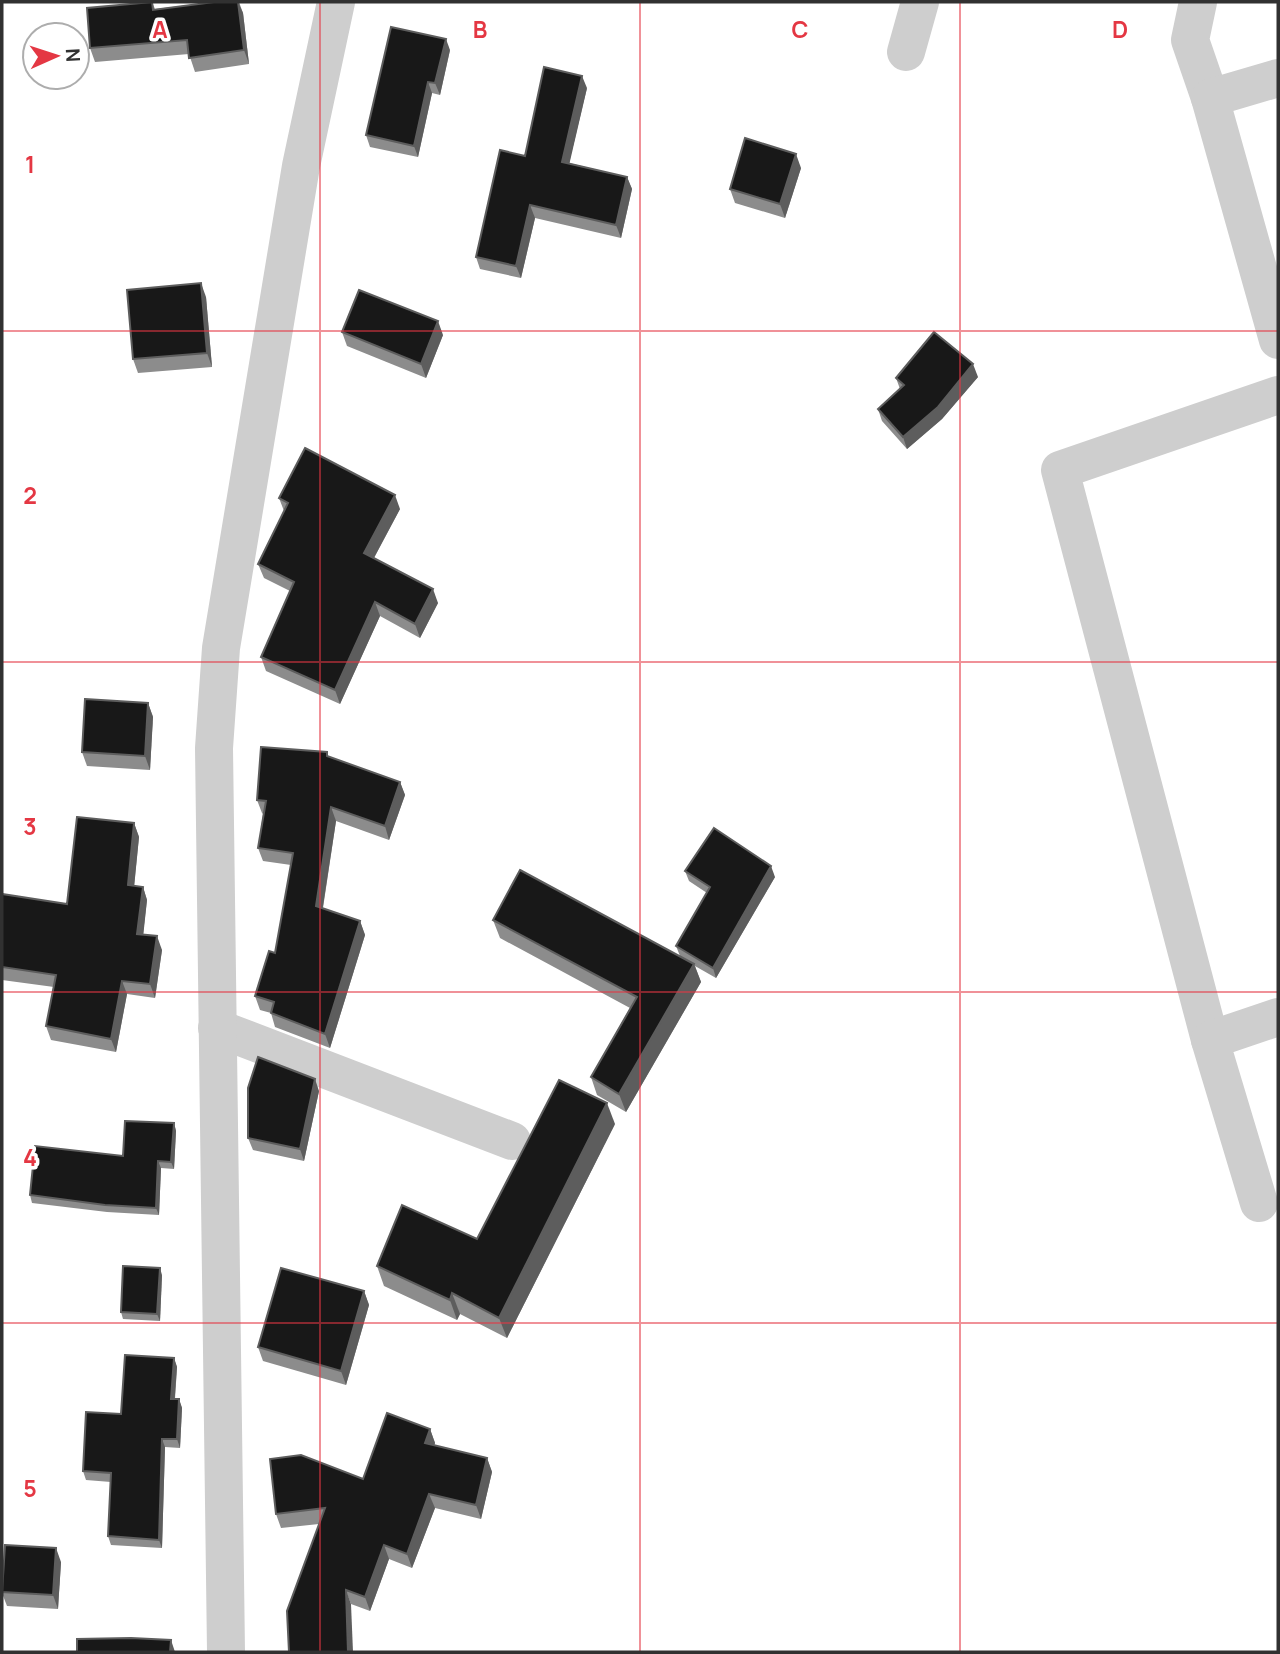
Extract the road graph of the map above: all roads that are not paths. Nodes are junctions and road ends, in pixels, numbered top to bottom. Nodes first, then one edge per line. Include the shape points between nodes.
1 (336, 2) edge
2 (920, 2) edge
3 (1198, 2) edge
4 (906, 52) dead end
5 (1278, 78) edge
6 (1210, 98) junction
7 (1278, 340) edge
8 (1278, 395) edge
9 (1278, 1017) edge
10 (217, 1028) junction
11 (1210, 1040) junction
12 (512, 1142) dead end
13 (1259, 1203) dead end
14 (226, 1652) edge

1 - 10 street via 300,166 221,648 214,748
2 - 4 street
3 - 6 street via 1191,40
5 - 6 street
6 - 7 street
8 - 11 street via 1060,470
9 - 11 street
10 - 12 street
10 - 14 street
11 - 13 street

